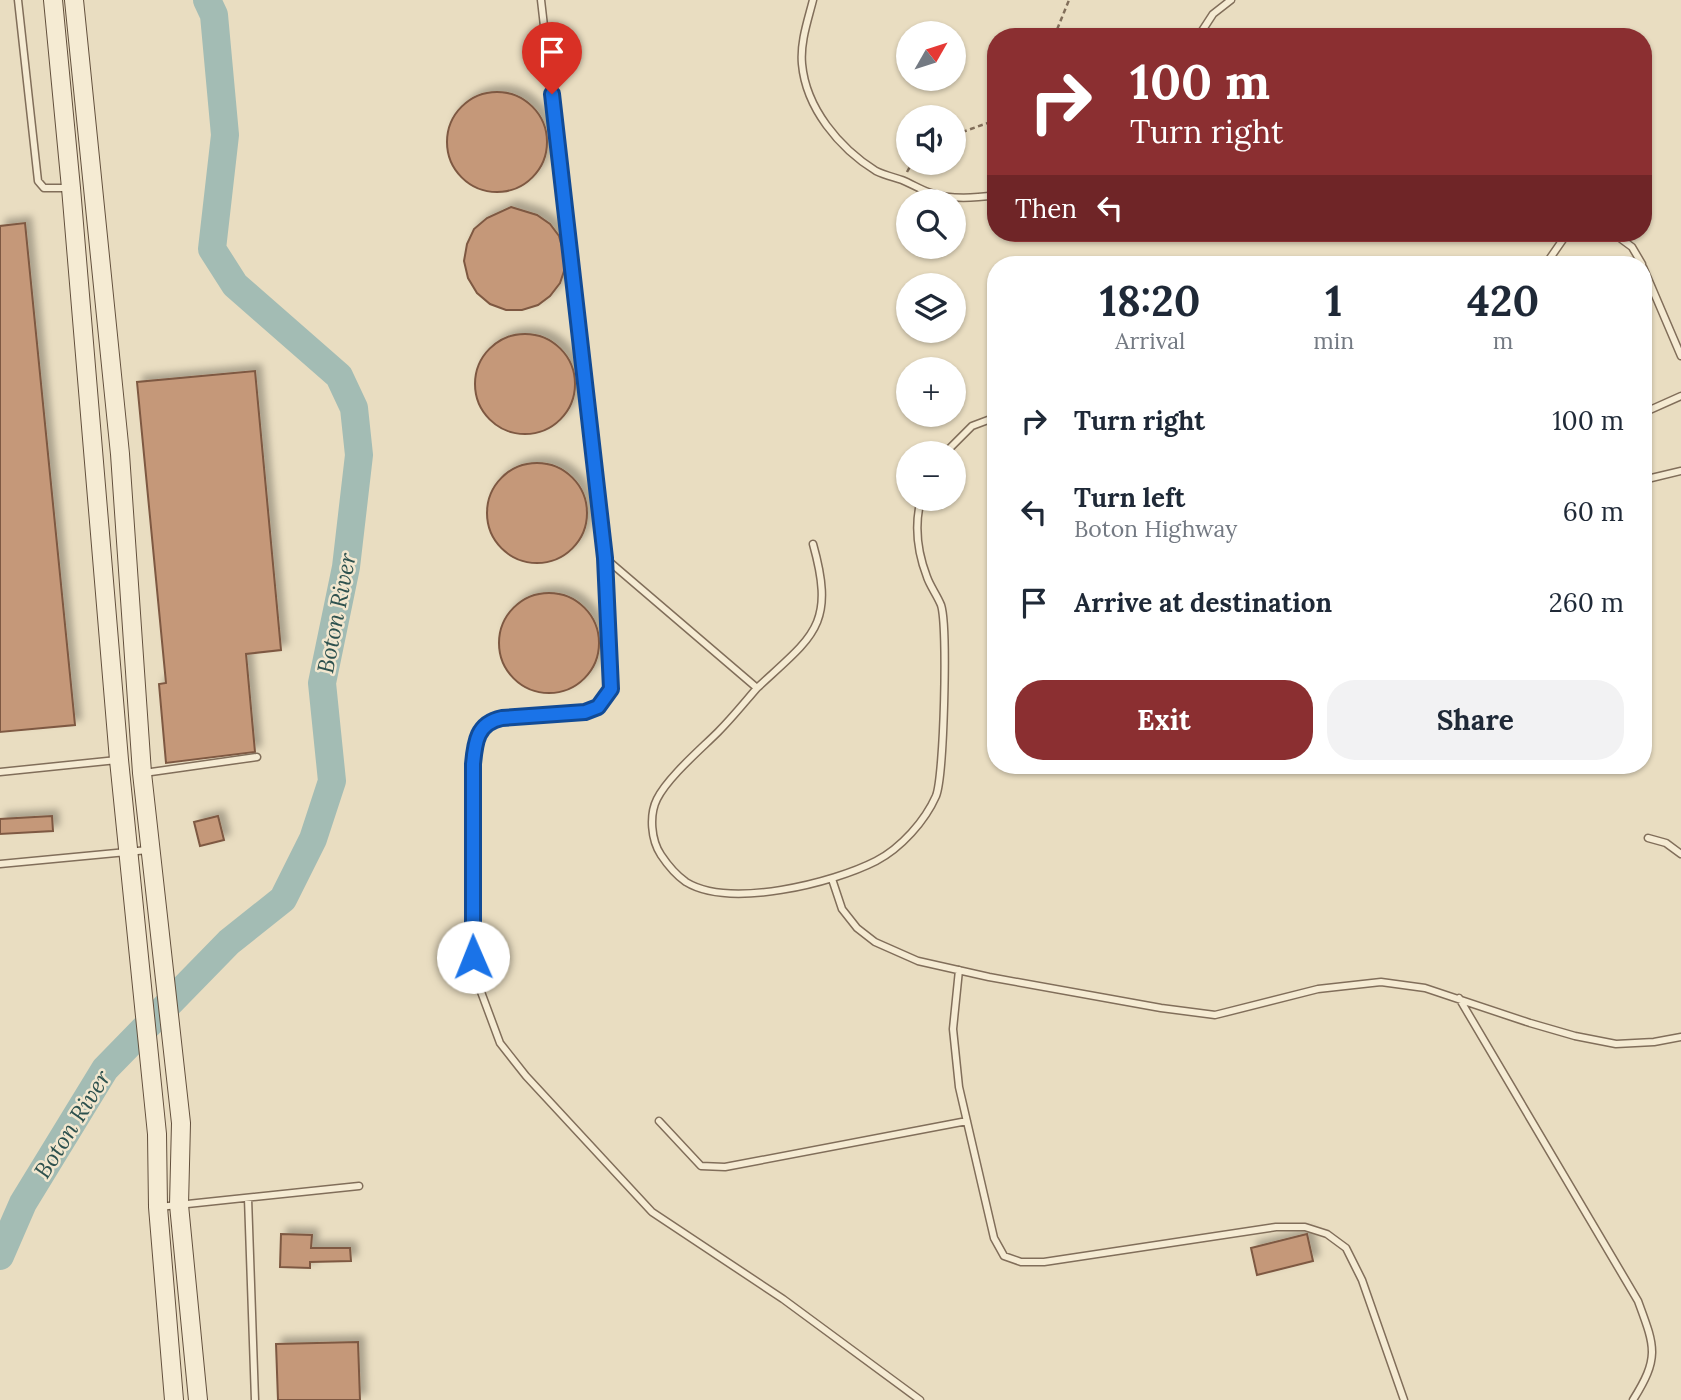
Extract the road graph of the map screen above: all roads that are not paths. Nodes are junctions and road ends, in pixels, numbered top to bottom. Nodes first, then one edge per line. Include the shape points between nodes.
1 (18, 0) edge
2 (52, 0) edge
3 (74, 0) edge
4 (541, 0) edge
5 (813, 0) edge
6 (1231, 0) edge
7 (1204, 28) edge
8 (71, 188) junction
9 (987, 196) edge
10 (1625, 242) edge
11 (1638, 256) edge
12 (1652, 287) edge
13 (1681, 356) edge
14 (1681, 396) edge
15 (1652, 409) edge
16 (987, 420) edge
17 (957, 441) edge
18 (1681, 471) edge
19 (1652, 478) edge
20 (920, 511) edge
21 (813, 544) dead end
22 (605, 558) junction
23 (757, 688) junction
24 (257, 757) dead end
25 (119, 760) junction
26 (0, 772) edge
27 (142, 773) junction
28 (1648, 838) dead end
29 (150, 850) junction
30 (128, 851) junction
31 (1681, 854) edge
32 (0, 864) edge
33 (832, 879) junction
34 (959, 970) junction
35 (1458, 998) junction
36 (1681, 1037) edge
37 (659, 1121) dead end
38 (967, 1121) junction
39 (359, 1186) dead end
40 (248, 1198) junction
41 (178, 1205) junction
42 (158, 1207) junction
43 (174, 1400) edge
44 (198, 1400) edge
45 (255, 1400) edge
46 (920, 1400) edge
47 (1404, 1400) edge
48 (1633, 1400) edge

1 - 8 lane via 38,181 44,188
2 - 8 street
3 - 27 street via 120,454
4 - 22 lane
5 - 9 lane via 802,64 806,88 833,134 878,172 931,193
6 - 7 lane via 1213,13
8 - 25 street
10 - 11 lane
12 - 13 lane
14 - 15 lane
16 - 17 lane via 972,426
18 - 19 lane
20 - 33 lane via 916,540 941,606 944,633 938,791 929,813 901,843 877,860
21 - 23 lane via 821,572 819,622 805,644
22 - 23 lane
22 - 46 lane via 611,689 598,707 585,712 490,720 475,743 474,973 500,1043 652,1212 783,1299
23 - 33 lane via 657,800 652,826 655,846 687,882 716,891 742,894
24 - 27 lane
25 - 26 lane
25 - 30 street
27 - 29 street
28 - 31 lane
29 - 30 lane
29 - 41 street via 181,1123
30 - 32 lane
30 - 42 street via 157,1134
33 - 34 lane via 842,909 876,942 918,961
34 - 35 lane via 1215,1015 1318,989 1381,982
34 - 38 lane via 953,1029 958,1087
35 - 36 lane via 1541,1027 1616,1044
35 - 48 lane via 1638,1301 1654,1352 1649,1373
37 - 38 lane via 701,1166 725,1167
38 - 47 lane via 994,1238 1004,1256 1021,1262 1276,1227 1305,1227 1327,1234 1346,1248 1362,1280
39 - 40 lane
40 - 41 lane
40 - 45 lane
41 - 42 lane
41 - 44 street
42 - 43 street

